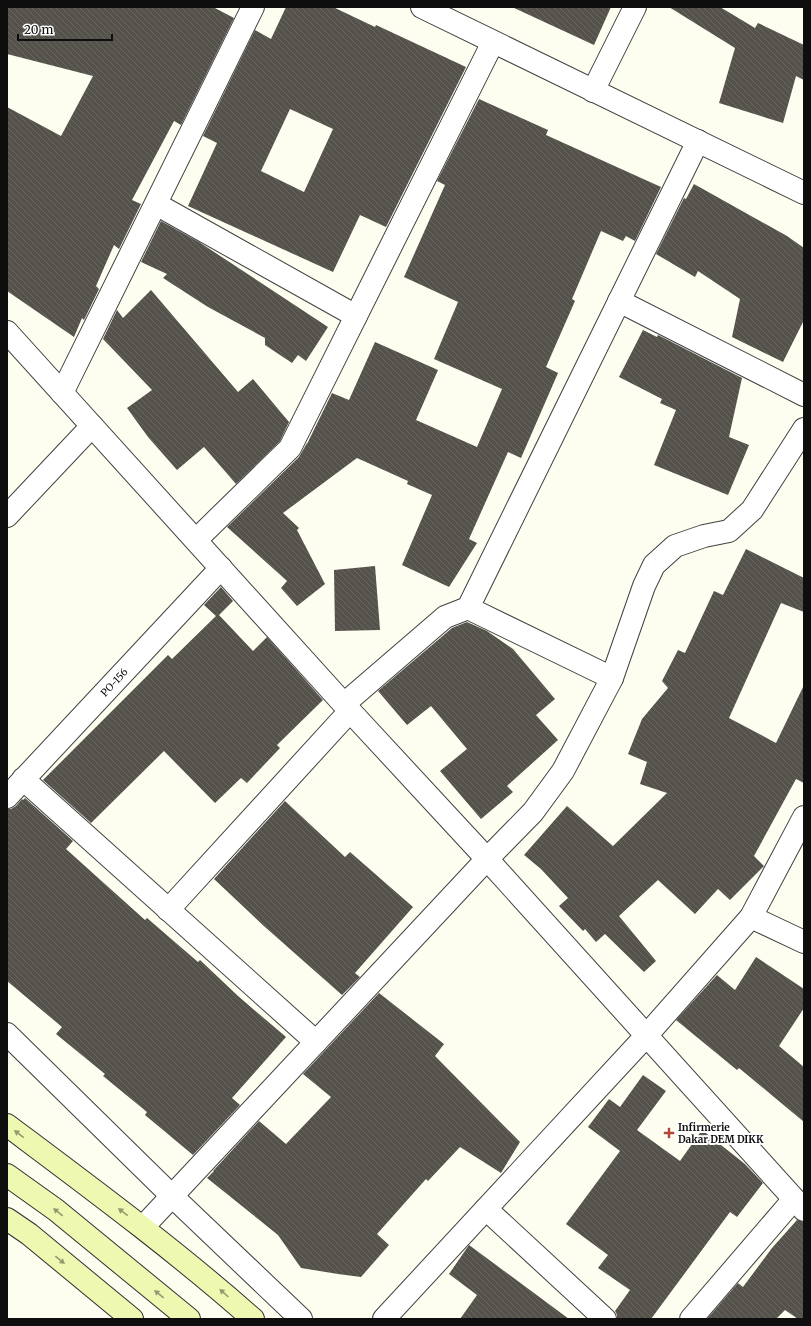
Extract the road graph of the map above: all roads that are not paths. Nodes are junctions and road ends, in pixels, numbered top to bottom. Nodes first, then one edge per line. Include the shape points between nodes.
1 (253, 7) edge
2 (422, 7) edge
3 (635, 7) edge
4 (493, 42) junction
5 (593, 91) junction
6 (698, 142) junction
7 (804, 193) edge
8 (156, 204) junction
9 (619, 301) junction
10 (356, 316) junction
11 (7, 332) edge
12 (62, 393) junction
13 (804, 395) edge
14 (92, 426) junction
15 (804, 429) edge
16 (7, 516) edge
17 (196, 540) junction
18 (221, 568) junction
19 (468, 608) junction
20 (612, 678) junction
21 (347, 707) junction
22 (23, 779) junction
23 (7, 797) edge
24 (804, 817) edge
25 (487, 858) junction
26 (168, 910) junction
27 (751, 917) junction
28 (804, 942) edge
29 (7, 1034) edge
30 (646, 1036) junction
31 (316, 1042) junction
32 (7, 1125) edge
33 (7, 1175) edge
34 (172, 1196) junction
35 (799, 1205) edge
36 (486, 1209) junction
37 (7, 1219) edge
38 (143, 1227) junction
39 (132, 1319) edge
40 (189, 1319) edge
41 (253, 1319) edge
42 (301, 1319) edge
43 (384, 1319) edge
44 (605, 1319) edge
45 (691, 1319) edge

1 - 8 street
2 - 4 street
3 - 5 street
4 - 5 street
4 - 10 street
5 - 6 street
6 - 7 street
6 - 9 street
8 - 10 street
8 - 12 street
9 - 13 street
9 - 19 street
10 - 17 street via 290,448
11 - 12 street
12 - 14 street
14 - 16 street
14 - 17 street
15 - 20 street via 752,510 729,531 675,546 654,565 644,586
17 - 18 street
18 - 21 street
18 - 22 street, PO-156
19 - 20 street
19 - 21 street via 445,617
20 - 25 street via 563,771 533,812
21 - 25 street
21 - 26 street
22 - 23 street, PO-156
22 - 26 street
24 - 27 street
25 - 30 street
25 - 31 street
26 - 31 street
27 - 28 street
27 - 30 street
29 - 34 street
30 - 35 street
30 - 36 street
31 - 34 street
38 -> 32 main road
40 -> 33 main road via 56,1210
34 - 38 street
34 - 42 street
35 - 45 street
36 - 43 street
36 - 44 street
37 -> 39 main road via 29,1234
41 -> 38 main road via 215,1284

